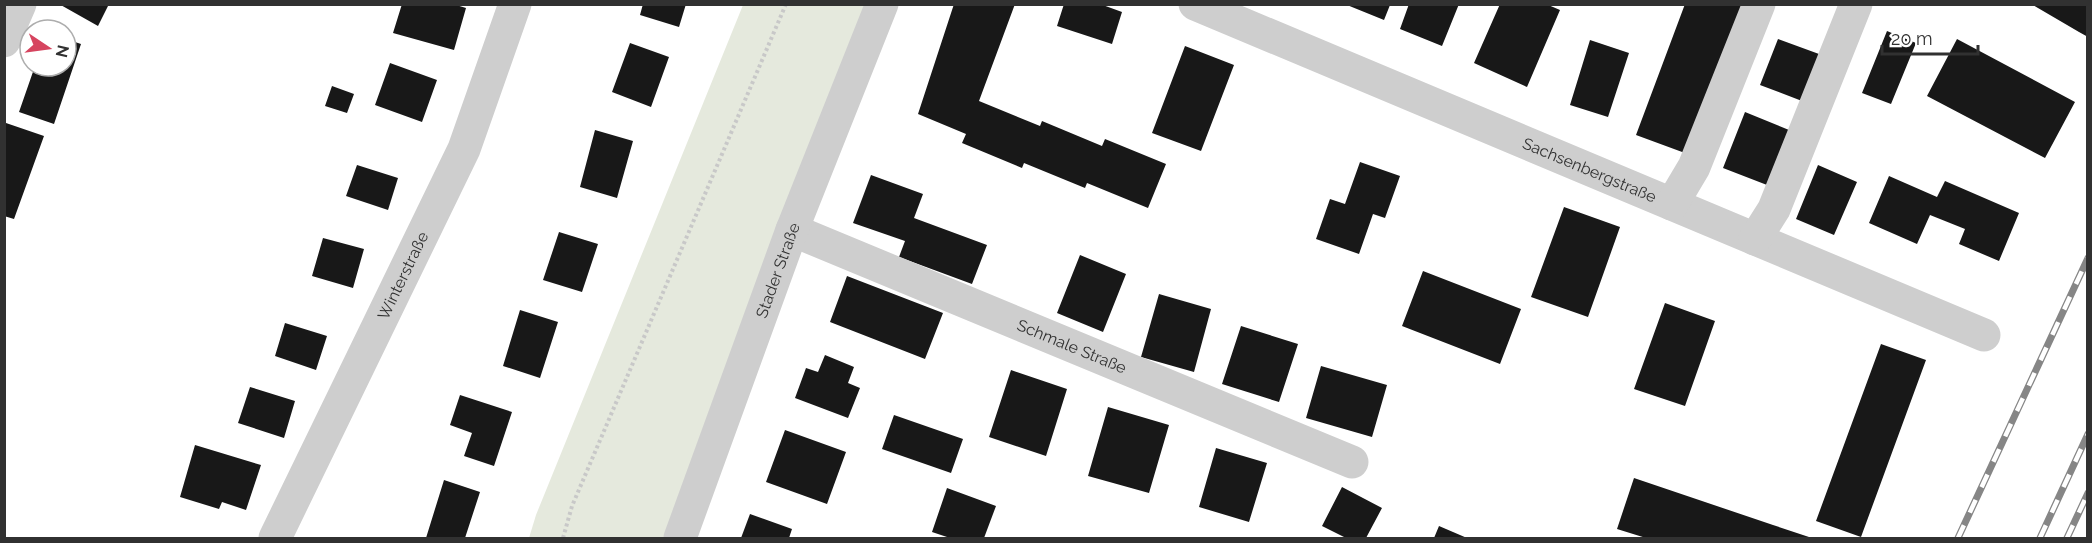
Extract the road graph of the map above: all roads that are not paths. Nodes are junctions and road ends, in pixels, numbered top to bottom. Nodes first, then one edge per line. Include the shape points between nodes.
1 (20, 4) edge
2 (515, 4) edge
3 (882, 4) edge
4 (1195, 4) edge
5 (1759, 4) edge
6 (1856, 4) edge
7 (4, 41) edge
8 (1672, 204) junction
9 (792, 230) junction
10 (1755, 239) junction
11 (1984, 335) dead end
12 (1352, 462) dead end
13 (275, 538) edge
14 (680, 538) edge

1 - 7 street
2 - 13 street, Winterstraße via 464,149
3 - 9 street, Stader Straße
4 - 8 street, Sachsenbergstraße
5 - 8 street via 1694,167
6 - 10 street via 1774,209
8 - 10 street, Sachsenbergstraße
9 - 12 street, Schmale Straße
9 - 14 street, Stader Straße
10 - 11 street, Sachsenbergstraße

